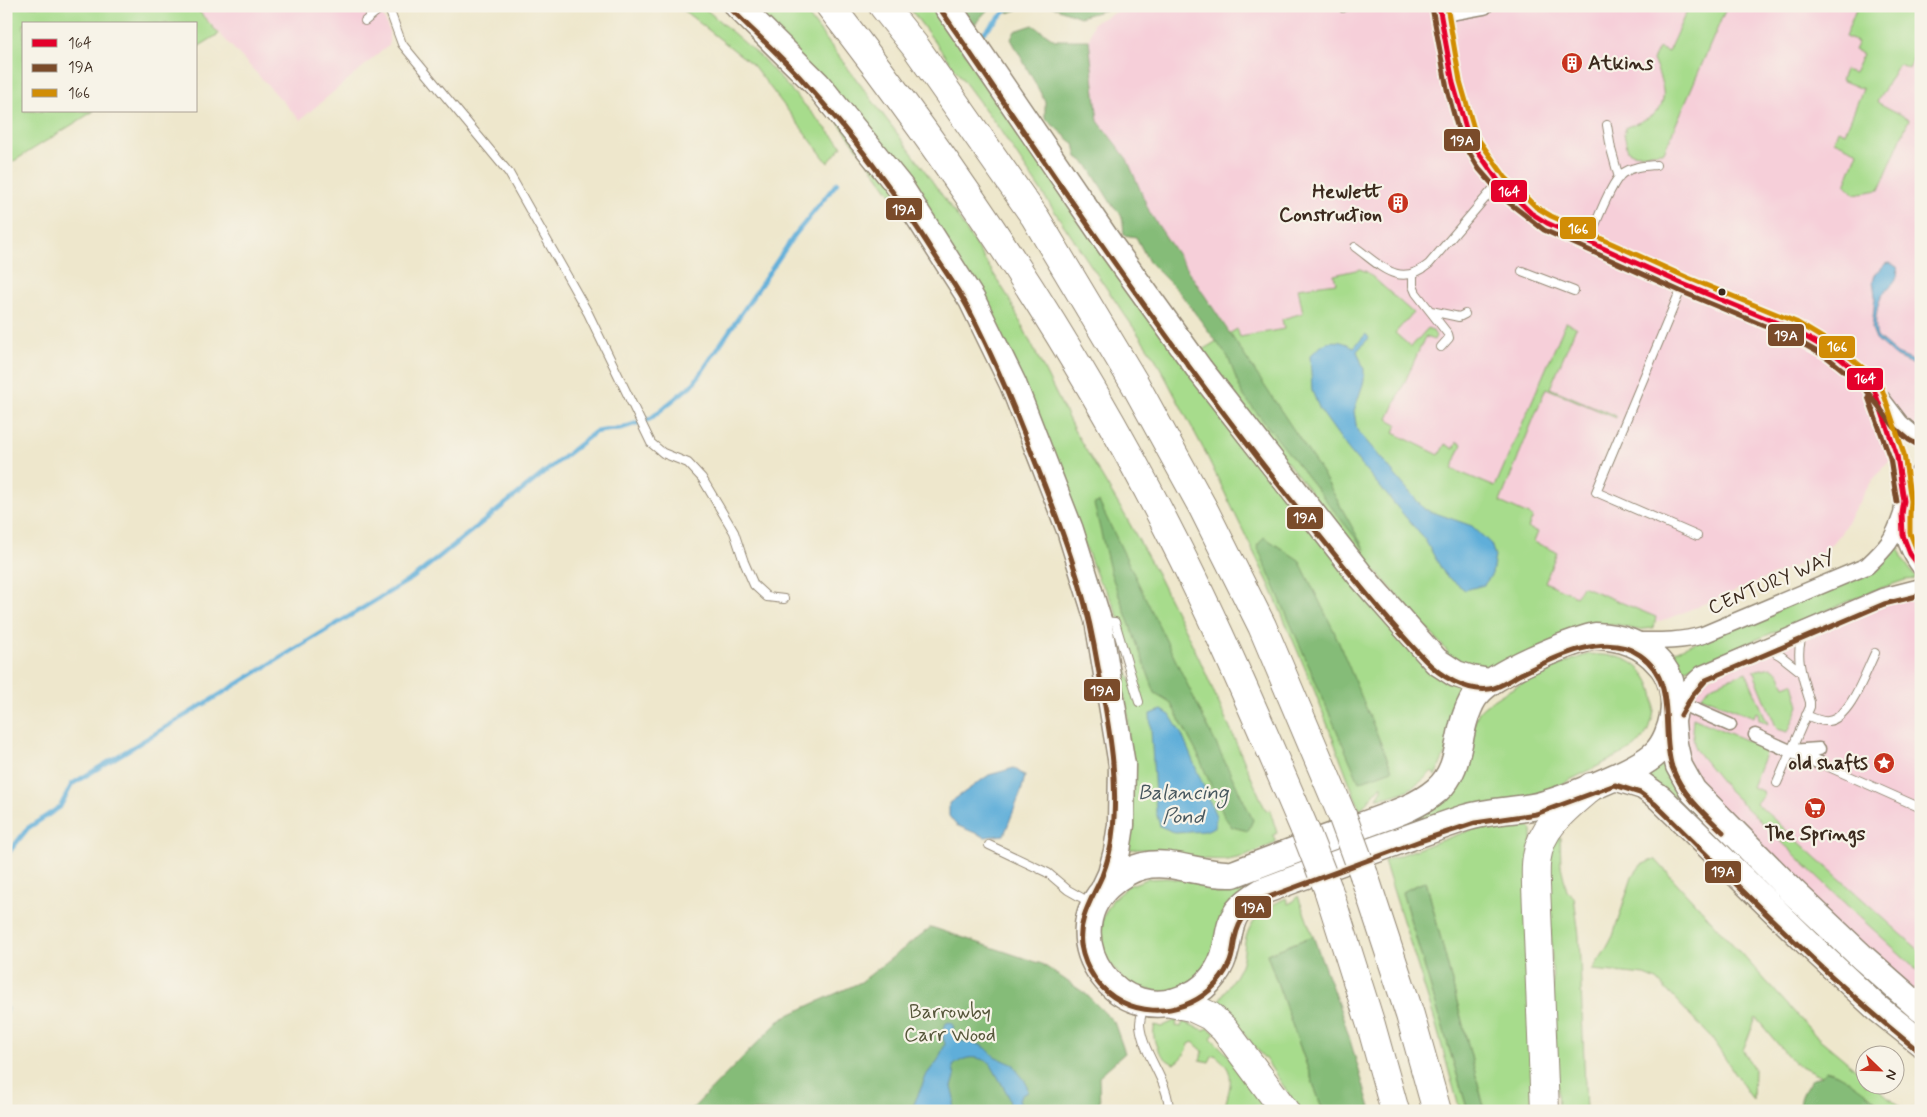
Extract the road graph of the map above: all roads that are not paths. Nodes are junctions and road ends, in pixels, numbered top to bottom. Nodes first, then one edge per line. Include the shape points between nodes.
1 (383, 6) edge
2 (388, 6) edge
3 (738, 6) edge
4 (830, 6) edge
5 (883, 6) edge
6 (947, 6) edge
7 (1484, 6) edge
8 (1439, 10) edge
9 (365, 21) dead end
10 (1607, 124) dead end
11 (1656, 165) dead end
12 (1619, 178) junction
13 (1499, 182) junction
14 (1588, 242) junction
15 (1355, 247) dead end
16 (1522, 270) dead end
17 (1413, 273) junction
18 (1683, 284) junction
19 (1574, 291) dead end
20 (1431, 311) junction
21 (1465, 314) dead end
22 (1441, 347) dead end
23 (1874, 389) junction
24 (1921, 438) edge
25 (1921, 471) edge
26 (1903, 508) junction
27 (1697, 536) dead end
28 (1921, 568) edge
29 (1921, 587) edge
30 (784, 599) dead end
31 (1098, 620) junction
32 (1808, 629) junction
33 (1630, 642) junction
34 (1765, 647) junction
35 (1875, 653) dead end
36 (1800, 671) junction
37 (1490, 682) junction
38 (1139, 702) dead end
39 (1679, 714) junction
40 (1806, 715) junction
41 (1730, 725) dead end
42 (1755, 736) dead end
43 (1819, 749) dead end
44 (1790, 751) junction
45 (1820, 763) joint
46 (1603, 782) junction
47 (1777, 784) dead end
48 (1921, 808) edge
49 (989, 844) dead end
50 (1099, 897) junction
51 (1158, 1003) junction
52 (1921, 1009) edge
53 (1921, 1043) edge
54 (1169, 1111) edge
55 (1285, 1111) edge
56 (1395, 1111) edge
57 (1437, 1111) edge
58 (1544, 1111) edge

1 - 9 lane
2 - 30 lane via 402,44 509,173 588,313 651,443 663,453 688,463 702,478 734,532 754,585 767,597
3 - 31 highway via 817,84 900,187 972,300 1013,384 1070,530
4 - 56 highway, bridge via 881,71 1002,244 1102,406 1165,523 1224,643 1306,830 1328,889
5 - 57 highway, bridge via 915,46 1035,217 1135,384 1203,508 1262,626 1342,815 1410,1015
6 - 37 highway via 1200,370 1360,576 1436,661 1456,674
7 - 8 street
8 - 13 street via 1453,83 1469,139
10 - 12 lane
11 - 12 lane via 1638,166
12 - 14 lane
13 - 14 street via 1531,213
13 - 17 lane via 1429,264
14 - 18 street
15 - 17 lane via 1396,275
16 - 19 lane
17 - 20 lane via 1413,286
18 - 23 street via 1792,329 1832,352
18 - 27 lane via 1596,492
20 - 21 lane
20 - 22 lane via 1448,334 1449,338
23 - 24 street via 1900,422
23 - 26 street via 1896,456
25 - 26 street, CENTURY WAY via 1909,487
26 - 28 street via 1903,535 1910,554
26 - 33 street, CENTURY WAY via 1895,534 1867,566 1704,635 1673,641
29 - 32 street via 1882,597
31 - 38 lane via 1115,622
31 - 50 highway via 1122,765 1118,851
32 - 34 street
32 - 36 lane via 1800,642
33 - 37 highway via 1595,636 1580,640
33 - 39 highway via 1646,649 1661,664
34 - 36 lane
34 - 39 street via 1702,674 1680,697
35 - 40 lane via 1844,714 1830,721
36 - 40 lane via 1810,702
37 - 50 highway via 1476,694 1464,719 1454,766 1447,780 1433,793 1405,809 1233,874 1218,875 1160,864 1144,866 1115,879
39 - 41 street
39 - 46 highway via 1657,752 1646,761
39 - 52 highway via 1674,744 1680,766 1693,791 1791,890
40 - 44 lane
42 - 44 street
43 - 44 street
44 - 45 street
44 - 47 lane
45 - 48 lane
46 - 51 highway via 1534,807 1464,818 1263,891 1236,913 1223,959 1211,979 1193,994
46 - 53 highway via 1643,786 1660,798 1816,951 1877,1008
46 - 58 highway via 1562,812 1548,828 1536,857
49 - 50 lane via 1048,873 1068,890
50 - 51 highway via 1088,932 1096,966 1119,992 1131,999
51 - 54 lane via 1140,1026 1165,1087
51 - 55 highway via 1191,1007 1210,1016 1224,1029

